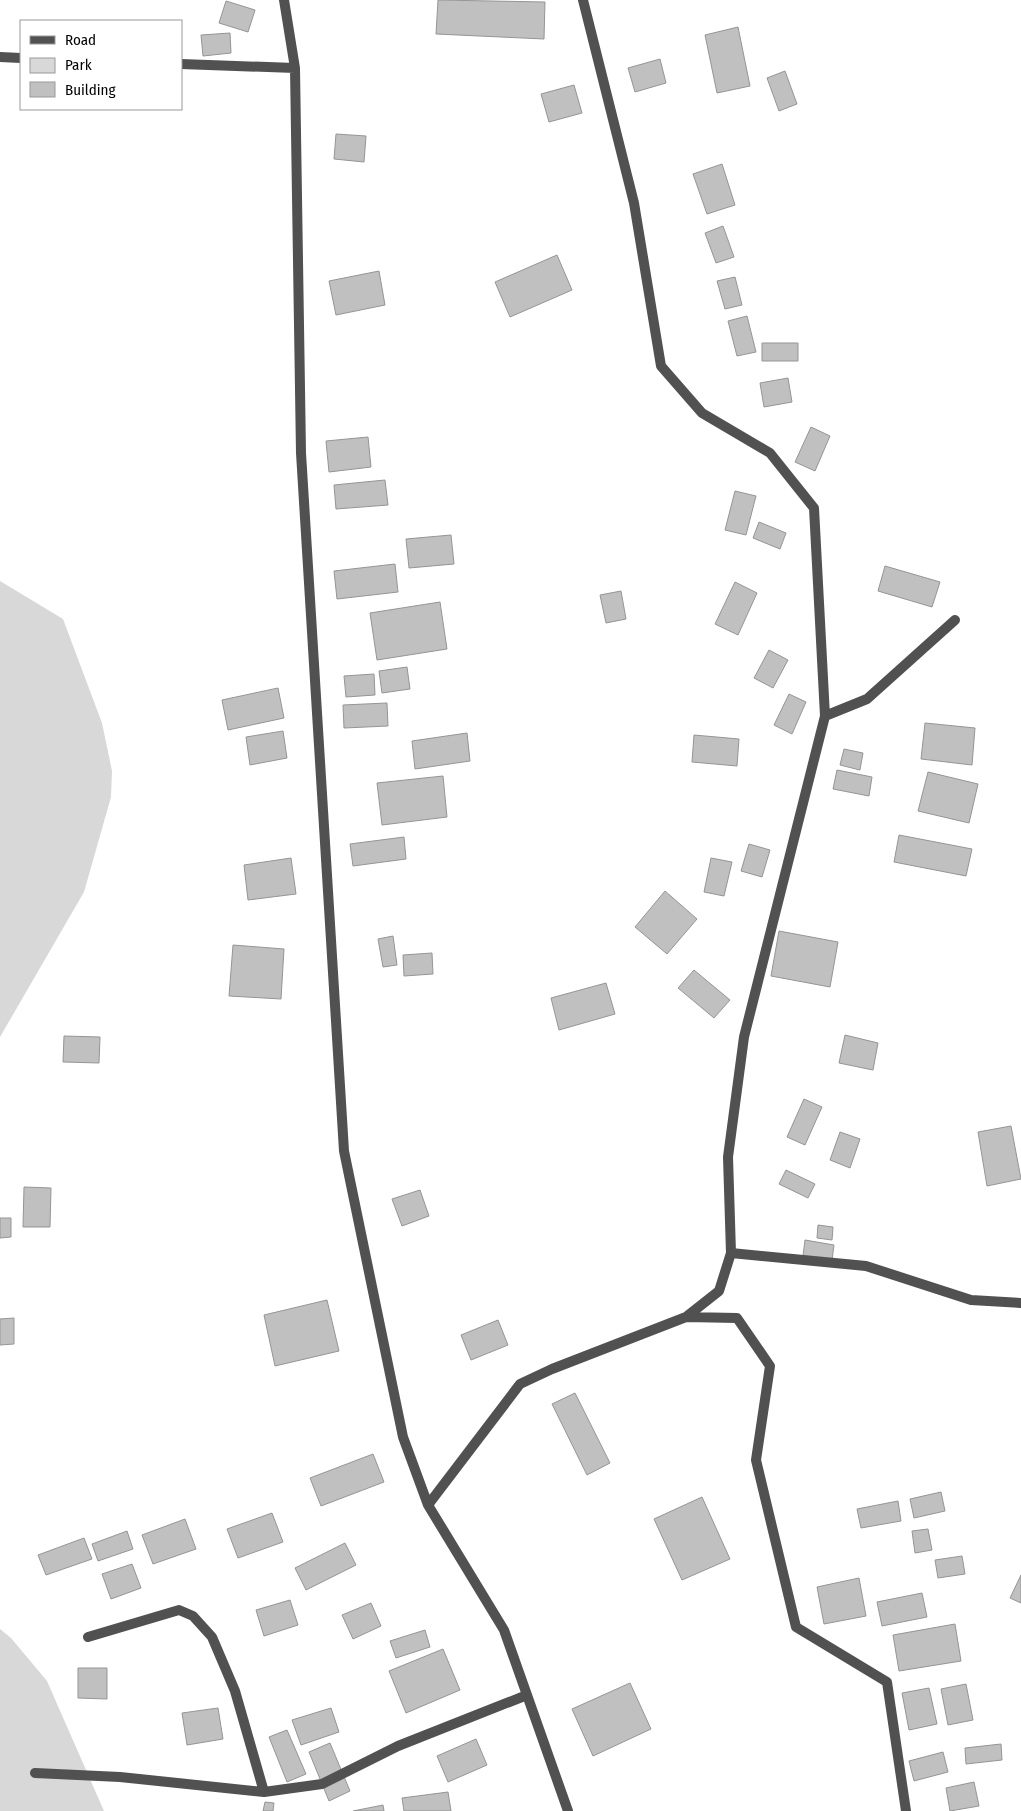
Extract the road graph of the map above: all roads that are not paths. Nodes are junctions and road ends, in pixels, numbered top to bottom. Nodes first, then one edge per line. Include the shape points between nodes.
1 (284, 0) edge
2 (583, 0) edge
3 (0, 57) edge
4 (20, 58) edge
5 (182, 64) edge
6 (295, 68) junction
7 (955, 620) dead end
8 (825, 716) junction
9 (731, 1254) junction
10 (1021, 1302) edge
11 (686, 1317) junction
12 (428, 1505) junction
13 (88, 1637) dead end
14 (527, 1695) junction
15 (36, 1773) dead end
16 (264, 1792) junction
17 (568, 1811) edge
18 (906, 1811) edge

1 - 6 street
2 - 8 street via 634,203 661,366 702,413 770,453 814,508
3 - 4 street
5 - 6 street
6 - 12 street via 301,453 344,1151 403,1437
7 - 8 street via 867,699
8 - 9 street via 744,1037 728,1157
9 - 10 street via 866,1266 971,1300
9 - 11 street via 720,1292
11 - 12 street via 520,1384
11 - 18 street via 737,1318 770,1366 756,1460 796,1627 887,1682
12 - 14 street via 504,1630
13 - 16 street via 179,1610 193,1616 212,1637 235,1691
14 - 16 street via 398,1746 322,1784
14 - 17 street
15 - 16 street via 120,1777

